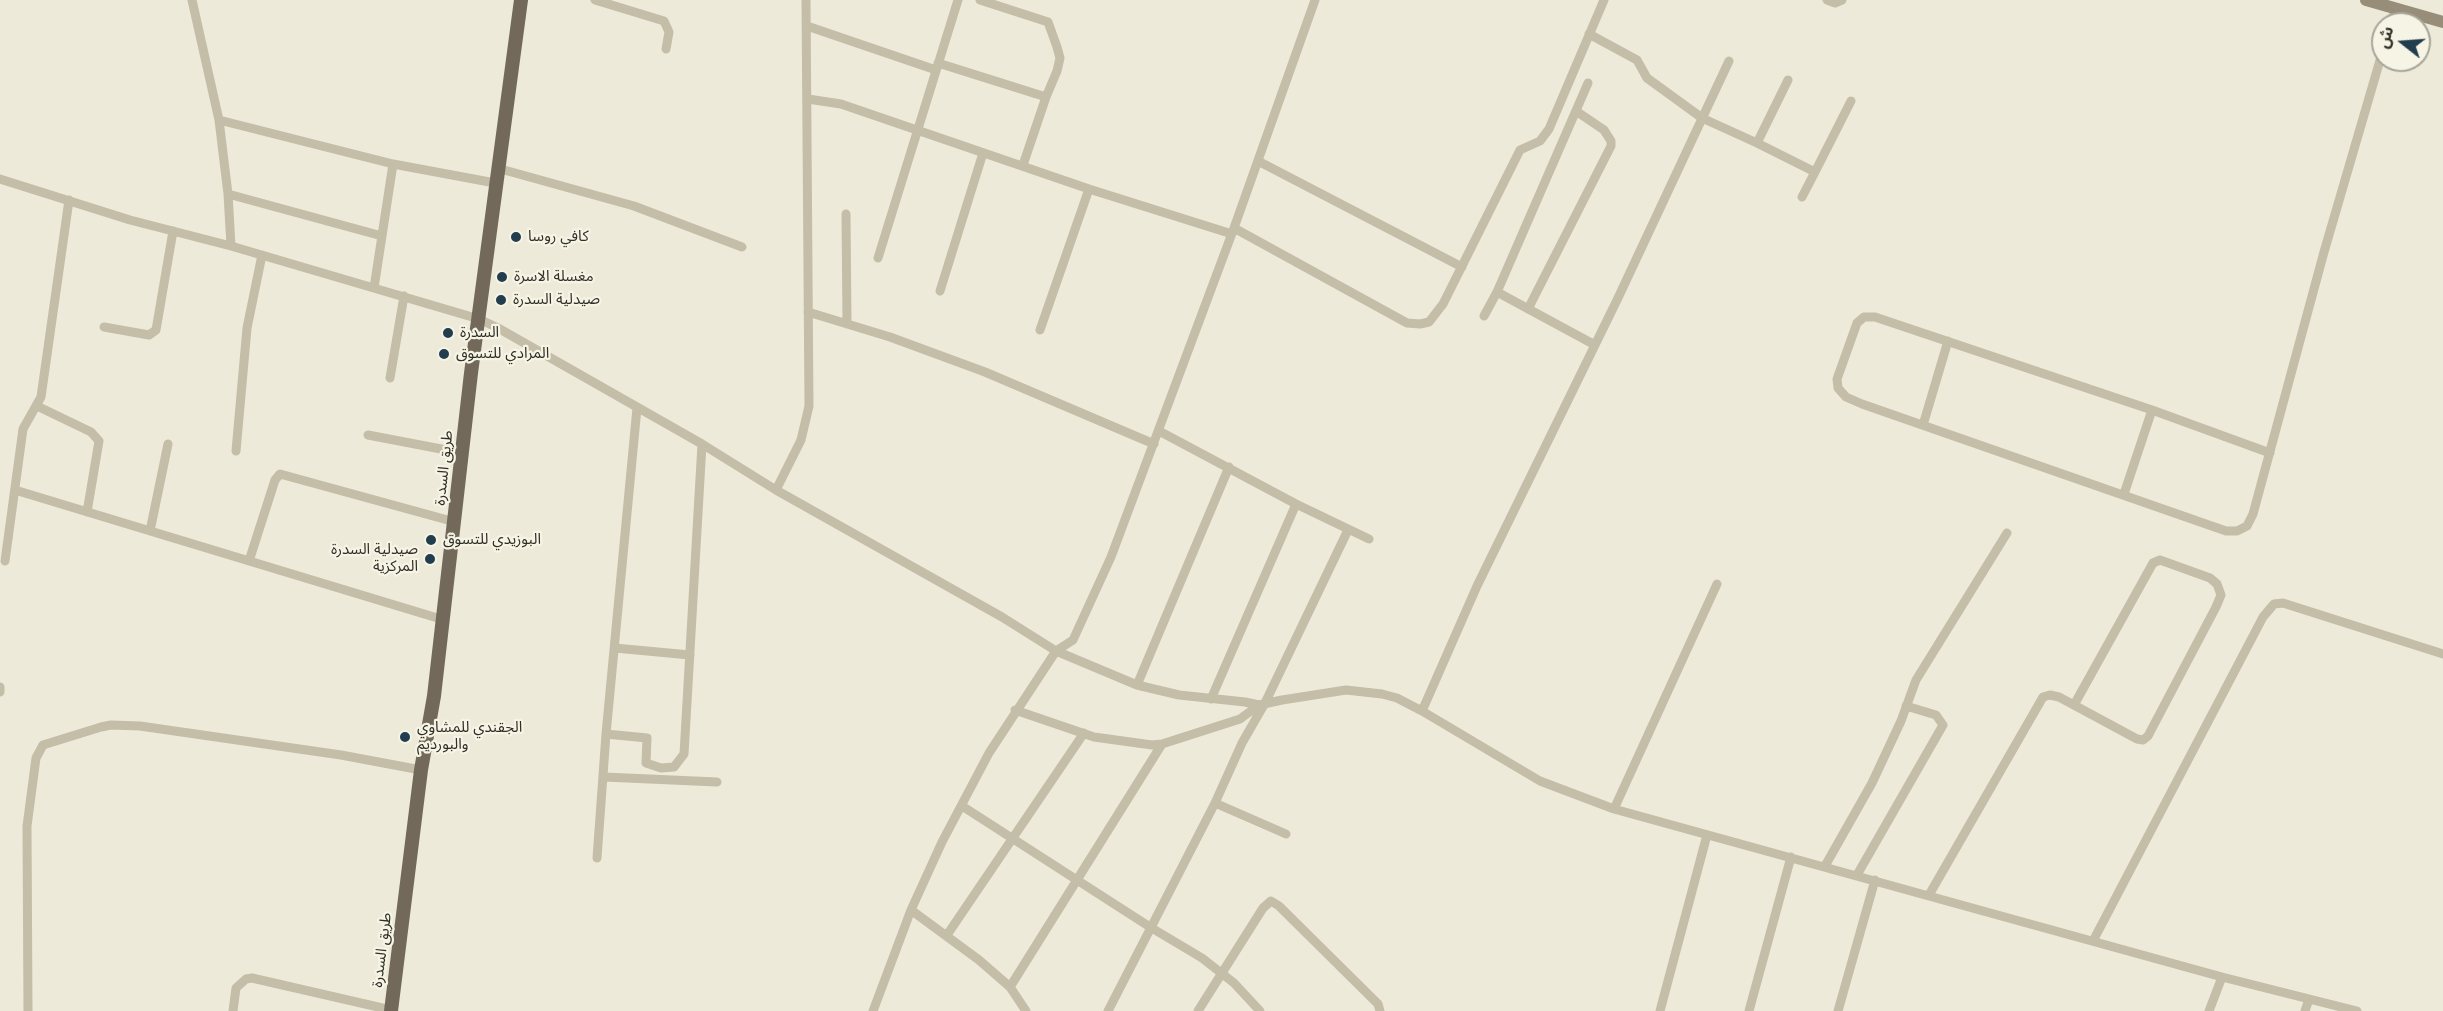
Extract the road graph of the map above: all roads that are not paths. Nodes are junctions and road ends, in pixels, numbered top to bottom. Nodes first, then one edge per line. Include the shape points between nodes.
1 (192, 0) edge
2 (521, 0) edge
3 (595, 0) edge
4 (806, 0) edge
5 (958, 0) edge
6 (980, 0) edge
7 (1315, 0) edge
8 (1604, 0) edge
9 (1827, 0) edge
10 (1842, 0) edge
11 (2366, 0) edge
12 (2395, 9) junction
13 (2394, 12) edge
14 (2443, 22) edge
15 (807, 26) junction
16 (1589, 34) junction
17 (666, 49) dead end
18 (1729, 61) dead end
19 (937, 66) junction
20 (2377, 72) edge
21 (1788, 80) dead end
22 (1588, 83) dead end
23 (1046, 97) junction
24 (808, 99) junction
25 (1851, 101) dead end
26 (1576, 111) junction
27 (1702, 118) junction
28 (219, 120) junction
29 (916, 131) junction
30 (1757, 143) junction
31 (983, 153) junction
32 (1258, 161) junction
33 (393, 164) junction
34 (1023, 165) junction
35 (497, 168) junction
36 (1815, 172) junction
37 (0, 179) edge
38 (495, 183) junction
39 (1089, 189) junction
40 (228, 194) junction
41 (1802, 197) dead end
42 (69, 200) junction
43 (846, 214) dead end
44 (173, 231) junction
45 (1233, 231) junction
46 (382, 236) junction
47 (231, 246) junction
48 (742, 247) dead end
49 (262, 255) junction
50 (878, 258) dead end
51 (1462, 267) junction
52 (374, 288) junction
53 (939, 291) dead end
54 (1497, 292) junction
55 (404, 296) junction
56 (1528, 309) junction
57 (808, 312) junction
58 (1484, 316) dead end
59 (479, 319) junction
60 (847, 324) junction
61 (104, 327) dead end
62 (1040, 330) dead end
63 (1948, 342) junction
64 (1595, 345) junction
65 (390, 378) dead end
66 (37, 406) junction
67 (637, 408) junction
68 (2152, 410) junction
69 (1923, 425) junction
70 (1159, 431) junction
71 (368, 435) dead end
72 (168, 444) dead end
73 (702, 444) junction
74 (1155, 444) junction
75 (236, 451) dead end
76 (462, 453) junction
77 (2270, 453) junction
78 (1229, 467) junction
79 (15, 490) junction
80 (776, 490) junction
81 (2124, 494) junction
82 (1296, 504) junction
83 (87, 512) junction
84 (455, 522) junction
85 (1348, 530) junction
86 (150, 531) junction
87 (2007, 533) dead end
88 (1369, 539) dead end
89 (5, 561) dead end
90 (249, 561) junction
91 (1717, 584) dead end
92 (444, 620) junction
93 (615, 648) junction
94 (1056, 651) junction
95 (2443, 654) edge
96 (690, 655) junction
97 (1137, 686) junction
98 (0, 687) edge
99 (0, 692) edge
100 (1211, 699) junction
101 (1262, 704) junction
102 (2074, 705) junction
103 (1906, 706) junction
104 (1015, 710) junction
105 (1422, 711) junction
106 (1084, 733) junction
107 (606, 734) junction
108 (1162, 744) junction
109 (421, 770) junction
110 (604, 777) junction
111 (717, 782) dead end
112 (1215, 802) junction
113 (962, 806) junction
114 (1614, 809) junction
115 (1286, 834) dead end
116 (1707, 835) junction
117 (1012, 838) junction
118 (1791, 857) junction
119 (597, 858) dead end
120 (1825, 867) junction
121 (1857, 875) junction
122 (1079, 880) junction
123 (1875, 880) junction
124 (1929, 895) junction
125 (911, 910) junction
126 (1150, 927) junction
127 (946, 935) junction
128 (2093, 941) junction
129 (1223, 973) junction
130 (2222, 977) junction
131 (1011, 987) junction
132 (2309, 999) junction
133 (28, 1011) edge
134 (233, 1011) edge
135 (391, 1011) edge
136 (873, 1011) edge
137 (1026, 1011) edge
138 (1108, 1011) edge
139 (1198, 1011) edge
140 (1260, 1011) edge
141 (1380, 1011) edge
142 (1660, 1011) edge
143 (1749, 1011) edge
144 (1838, 1011) edge
145 (2209, 1011) edge
146 (2305, 1011) edge
147 (2357, 1011) edge

1 - 28 street
2 - 35 main road, طريق السدرة
3 - 17 street via 664,21 669,32
4 - 15 street
5 - 19 street
6 - 23 street via 1048,22 1060,58
7 - 32 street
8 - 16 street
9 - 10 street
11 - 12 street
12 - 13 street
12 - 14 street
15 - 19 street
15 - 24 street
16 - 27 street via 1636,60 1647,78
16 - 51 street via 1549,129 1540,141 1520,150
18 - 27 street
19 - 23 street
19 - 29 street
20 - 77 street
21 - 30 street
22 - 26 street
23 - 34 street
24 - 29 street via 842,104
24 - 57 street
25 - 36 street
26 - 54 street
26 - 56 street via 1604,130 1611,146
27 - 30 street
27 - 64 street
28 - 33 street
28 - 40 street
29 - 31 street
29 - 50 street
30 - 36 street
31 - 34 street
31 - 53 street
32 - 45 street
32 - 51 street
33 - 38 street
33 - 46 street
34 - 39 street
35 - 38 main road, طريق السدرة
35 - 48 street via 634,206
36 - 41 street
37 - 42 street
38 - 59 main road, طريق السدرة
39 - 45 street
39 - 62 street
40 - 46 street
40 - 47 street
42 - 44 street
42 - 66 street
43 - 60 street
44 - 47 street
44 - 61 street via 156,330 149,335
45 - 51 street via 1407,323 1429,322 1435,316
45 - 70 street
46 - 52 street
47 - 49 street
49 - 52 street
49 - 75 street via 247,328
52 - 55 street
54 - 56 street
54 - 58 street
55 - 59 street
55 - 65 street
56 - 64 street
57 - 60 street
57 - 80 street via 806,423
59 - 67 street
59 - 76 main road, طريق السدرة
60 - 74 street via 985,372
63 - 68 street
63 - 69 street
63 - 69 street via 1875,317 1864,317 1857,323 1837,379 1838,388 1846,397
64 - 105 street
66 - 79 street via 23,429
66 - 83 street via 91,432 99,441
67 - 73 street
67 - 93 street
68 - 77 street
68 - 81 street
69 - 81 street
70 - 74 street
70 - 78 street
71 - 76 street
72 - 86 street
73 - 80 street
73 - 96 street
74 - 94 street via 1082,622 1073,640
76 - 84 main road, طريق السدرة
77 - 81 street via 2253,514 2247,526 2237,531 2226,531
78 - 82 street
78 - 97 street
79 - 83 street
79 - 89 street
80 - 94 street
82 - 85 street
82 - 100 street
83 - 86 street
84 - 90 street via 283,473 275,480
84 - 92 main road, طريق السدرة
85 - 88 street
85 - 101 street
86 - 90 street
87 - 103 street via 1921,671
90 - 92 street
91 - 114 street
92 - 109 main road, طريق السدرة
93 - 96 street
93 - 107 street
94 - 97 street
94 - 104 street
95 - 128 street via 2283,603 2274,604 2263,617
96 - 107 street via 684,754 678,764 669,768 646,763 647,738
97 - 100 street
98 - 99 street
100 - 101 street
101 - 105 street via 1346,690 1397,698
101 - 108 street via 1240,719
101 - 112 street
102 - 102 street via 2153,563 2160,560 2217,584 2221,595 2216,607 2148,736 2136,739
102 - 124 street via 2050,695 2037,704
103 - 120 street via 1872,783
103 - 121 street via 1936,715 1943,725
104 - 106 street
104 - 113 street
105 - 114 street via 1540,781
106 - 108 street via 1122,742
106 - 117 street
107 - 110 street
108 - 122 street
109 - 133 street via 140,726 111,725 43,745 36,758 27,826
109 - 135 main road, طريق السدرة
110 - 111 street
110 - 119 street
112 - 115 street
112 - 126 street
113 - 117 street
113 - 125 street
114 - 116 street
116 - 118 street
116 - 142 street
117 - 122 street
117 - 127 street
118 - 120 street
118 - 143 street
120 - 121 street
121 - 123 street
122 - 126 street
122 - 131 street
123 - 124 street
123 - 144 street
124 - 128 street
125 - 127 street
125 - 136 street
126 - 129 street
126 - 138 street
127 - 131 street
128 - 130 street
129 - 139 street
129 - 140 street
129 - 141 street via 1263,908 1273,902 1378,1004
130 - 132 street
130 - 145 street
131 - 137 street
132 - 146 street
132 - 147 street
134 - 135 street via 236,988 252,978

